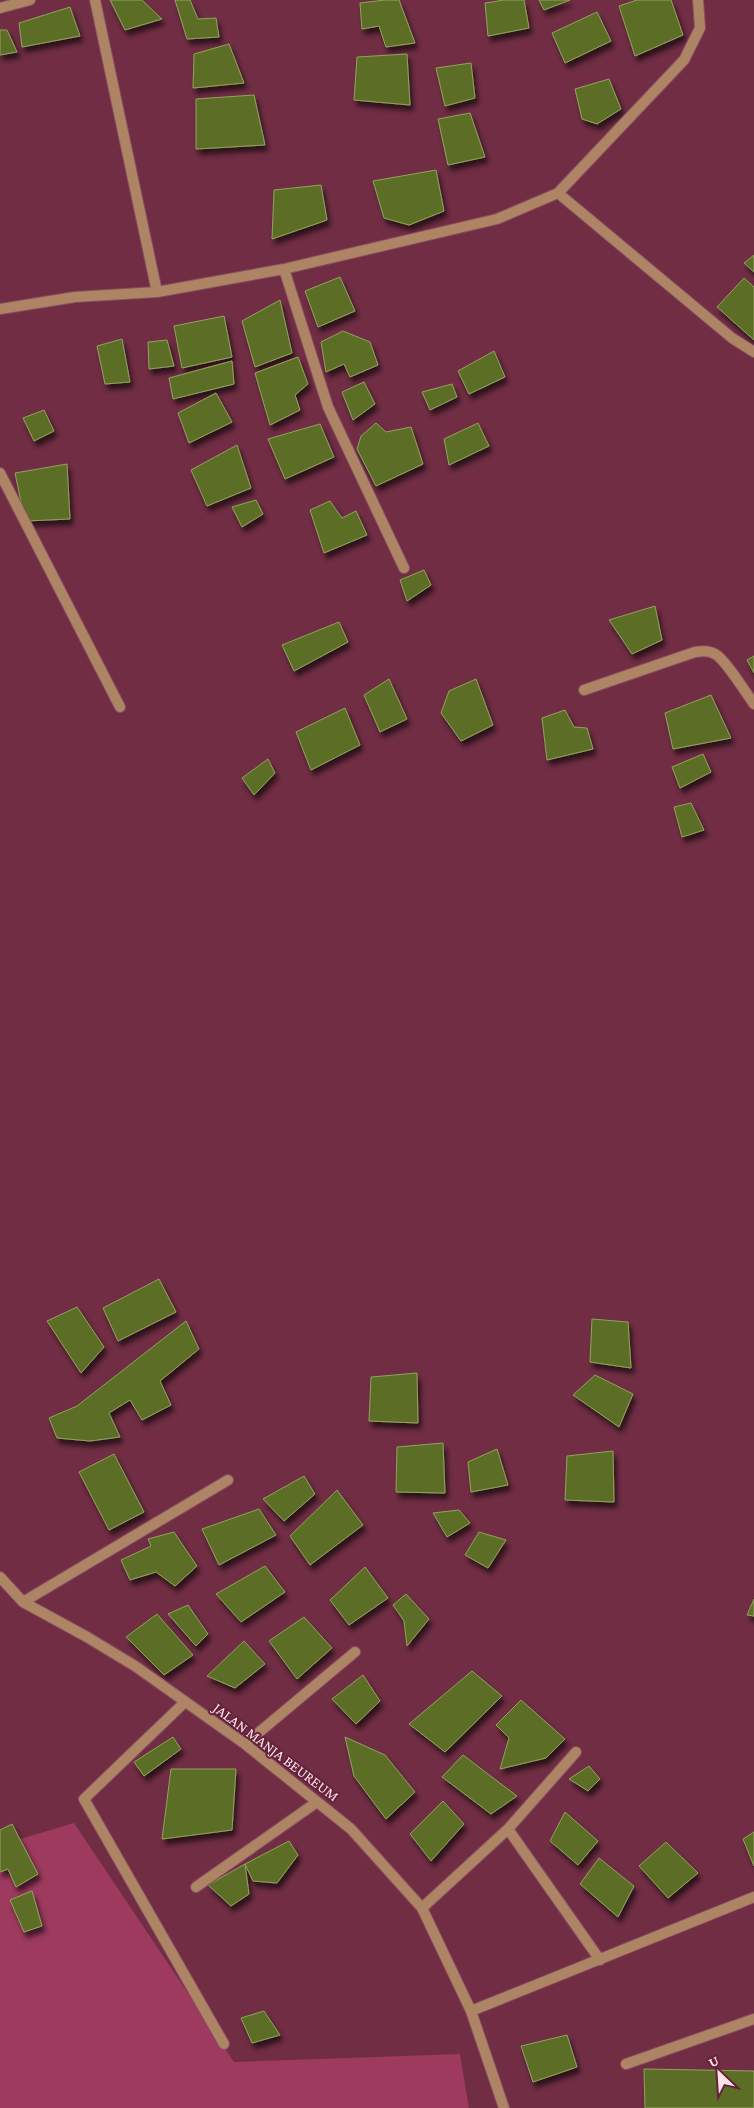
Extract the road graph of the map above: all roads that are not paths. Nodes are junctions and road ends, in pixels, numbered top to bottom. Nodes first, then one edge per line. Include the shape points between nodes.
1 (30, 0) edge
2 (95, 0) edge
3 (698, 0) edge
4 (0, 8) edge
5 (558, 193) junction
6 (284, 269) junction
7 (157, 292) junction
8 (0, 309) edge
9 (754, 352) edge
10 (0, 473) edge
11 (404, 568) dead end
12 (584, 690) dead end
13 (754, 704) edge
14 (120, 706) dead end
15 (228, 1480) dead end
16 (0, 1577) edge
17 (23, 1602) junction
18 (355, 1652) dead end
19 (185, 1702) junction
20 (244, 1744) junction
21 (576, 1752) dead end
22 (317, 1802) junction
23 (508, 1829) junction
24 (196, 1887) dead end
25 (754, 1897) edge
26 (422, 1908) junction
27 (600, 1960) junction
28 (471, 2011) junction
29 (754, 2019) edge
30 (224, 2044) dead end
31 (626, 2064) dead end
32 (504, 2108) edge

1 - 4 street
2 - 7 street
3 - 5 street via 700,28 684,60
5 - 6 street via 497,219
5 - 9 street via 732,338
6 - 7 street
6 - 11 street via 328,407
7 - 8 street via 75,297
10 - 14 street
12 - 13 street via 704,651 720,659
15 - 17 street
16 - 17 street, JALAN MANJA BEUREUM
17 - 19 street, JALAN MANJA BEUREUM via 135,1666
18 - 20 street
19 - 20 street, JALAN MANJA BEUREUM
19 - 30 street via 84,1799
20 - 22 street, JALAN MANJA BEUREUM
21 - 23 street
22 - 24 street
22 - 26 street, JALAN MANJA BEUREUM via 351,1828
23 - 26 street
23 - 27 street
25 - 27 street
26 - 28 street, JALAN MANJA BEUREUM
27 - 28 street
28 - 32 street, JALAN MANJA BEUREUM
29 - 31 street

